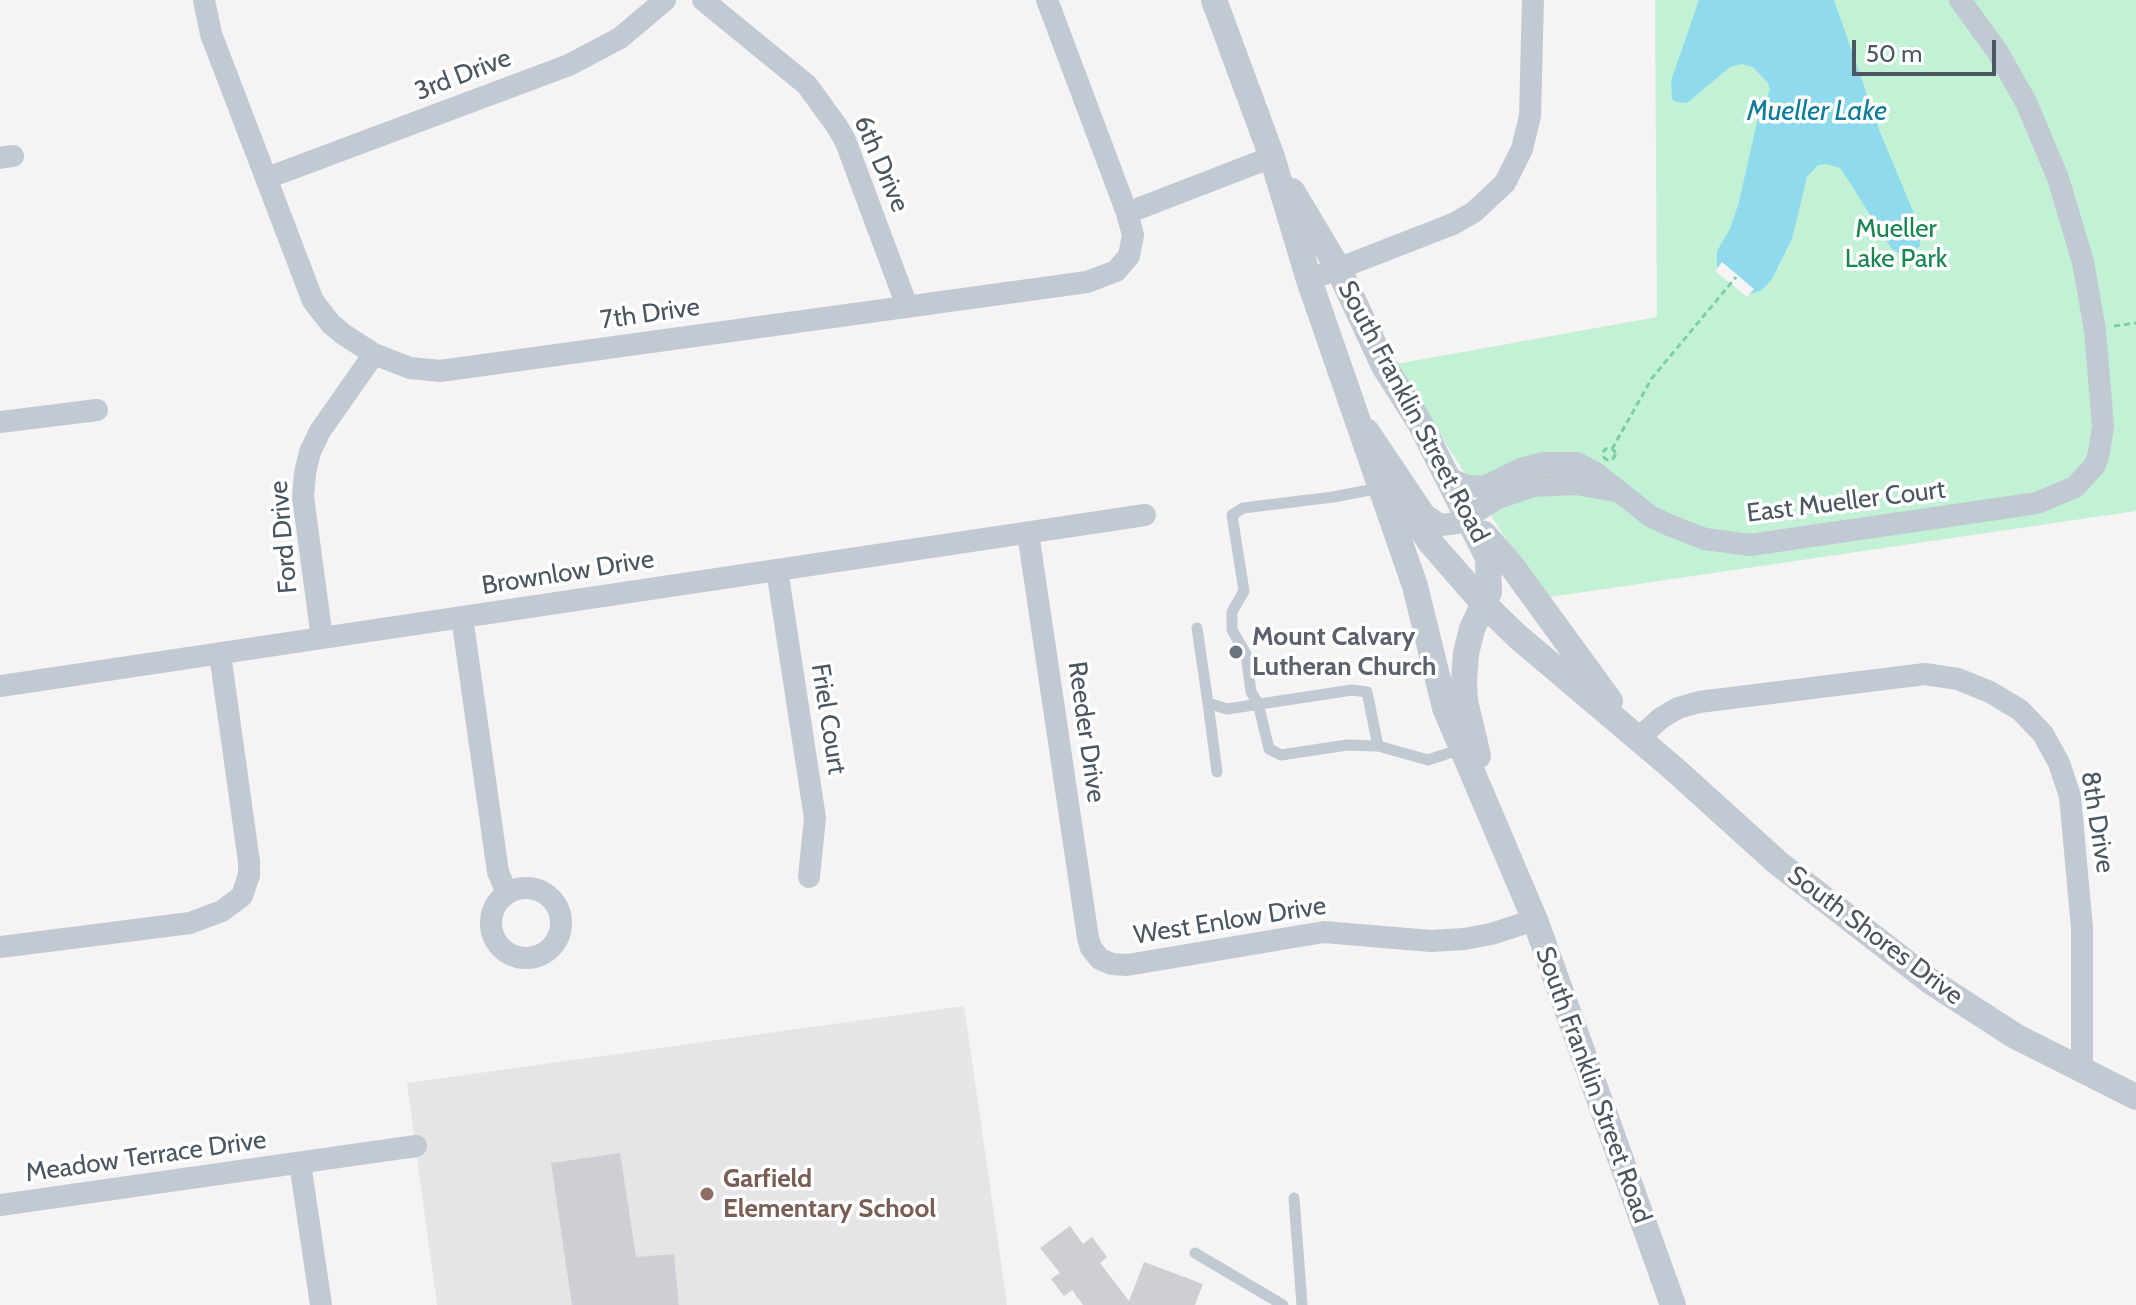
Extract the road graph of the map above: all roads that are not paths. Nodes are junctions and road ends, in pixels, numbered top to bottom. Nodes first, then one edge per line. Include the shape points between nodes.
1 (204, 0) edge
2 (665, 0) edge
3 (703, 0) edge
4 (1047, 0) edge
5 (1214, 0) edge
6 (1533, 0) edge
7 (1960, 0) edge
8 (1272, 157) junction
9 (267, 178) junction
10 (1127, 213) junction
11 (1338, 268) junction
12 (1309, 280) junction
13 (907, 306) junction
14 (374, 354) junction
15 (1350, 402) junction
16 (97, 410) dead end
17 (0, 422) edge
18 (1449, 478) junction
19 (1381, 488) junction
20 (1617, 491) junction
21 (1145, 515) dead end
22 (1469, 516) junction
23 (1028, 533) junction
24 (777, 570) junction
25 (1484, 604) junction
26 (462, 617) junction
27 (1197, 628) dead end
28 (1517, 636) junction
29 (322, 638) junction
30 (1469, 642) junction
31 (220, 654) junction
32 (0, 686) edge
33 (1208, 703) junction
34 (1258, 703) junction
35 (1639, 738) junction
36 (1378, 746) junction
37 (1461, 749) junction
38 (1217, 772) dead end
39 (1513, 866) junction
40 (809, 877) dead end
41 (507, 893) dead end
42 (1535, 920) junction
43 (1088, 938) joint
44 (0, 947) edge
45 (2082, 1071) junction
46 (2136, 1097) edge
47 (416, 1146) dead end
48 (300, 1163) junction
49 (1294, 1198) dead end
50 (0, 1205) edge
51 (1195, 1253) dead end
52 (321, 1305) edge
53 (1283, 1305) edge
54 (1302, 1305) edge
55 (1673, 1305) edge

1 - 9 street, 7th Drive via 211,34
2 - 9 street, 3rd Drive via 620,38 569,65
3 - 13 street, 6th Drive via 807,85 836,125
4 - 10 street, 7th Drive
5 - 8 street, South Franklin Street Road
6 - 11 street via 1530,116 1522,149 1505,183 1453,224
7 - 20 street, East Mueller Court via 2026,102 2074,230 2101,385 2102,439 2095,465 2063,494 2037,503 1750,545 1687,533 1650,516
8 - 10 street
8 - 11 street, South Franklin Street Road
8 - 12 street, South Franklin Street Road
9 - 14 street, 7th Drive via 313,301 331,324
10 - 13 street, 7th Drive via 1133,235 1129,256 1116,271 1072,285
11 - 12 street
11 - 18 street, South Franklin Street Road via 1384,366
12 - 15 street, South Franklin Street Road
13 - 14 street, 7th Drive via 440,371 410,368
14 - 29 street, Ford Drive via 320,431 305,473 303,497
15 - 19 street, South Franklin Street Road
15 - 22 street via 1425,515 1449,525
15 - 25 street, South Shores Drive via 1410,514
16 - 17 street
18 - 20 street, East Mueller Court via 1484,487 1531,466 1565,461 1587,467
18 - 22 street, South Franklin Street Road
19 - 34 lane via 1243,508 1232,515 1244,591 1232,612 1232,630 1246,654 1251,692
19 - 37 street, South Franklin Street Road
20 - 22 street, East Mueller Court via 1576,484 1533,486
21 - 23 street, Brownlow Drive
22 - 25 street, South Franklin Street Road via 1490,569
22 - 35 street, South Shores Drive
23 - 24 street, Brownlow Drive
23 - 43 street, Reeder Drive
24 - 26 street, Brownlow Drive
24 - 40 street, Friel Court via 815,818
25 - 28 street, South Shores Drive
25 - 30 street, South Franklin Street Road
26 - 29 street, Brownlow Drive
26 - 41 street via 498,872
27 - 33 lane
28 - 30 street via 1490,628
28 - 35 street, South Shores Drive
29 - 31 street, Brownlow Drive
30 - 39 street, South Franklin Street Road via 1465,701
31 - 32 street, Brownlow Drive
31 - 44 street via 249,862 242,896 222,911 190,923
33 - 34 lane via 1227,709
33 - 38 lane
34 - 36 lane via 1269,749 1281,755
34 - 36 lane via 1367,692
35 - 45 street, South Shores Drive via 1778,863 1930,981 2015,1036
35 - 45 street, 8th Drive via 1661,718 1699,702 1925,674 1958,679 2020,710 2043,734 2070,796 2082,928
36 - 37 lane via 1428,760
37 - 39 street, South Franklin Street Road
39 - 42 street, South Franklin Street Road
42 - 43 street, West Enlow Drive via 1491,934 1442,940 1324,932 1121,966 1100,959
42 - 55 street, South Franklin Street Road
45 - 46 street, South Shores Drive
47 - 48 street, Meadow Terrace Drive
48 - 50 street, Meadow Terrace Drive
48 - 52 street, Meadow Terrace Drive
49 - 54 lane
51 - 53 lane

